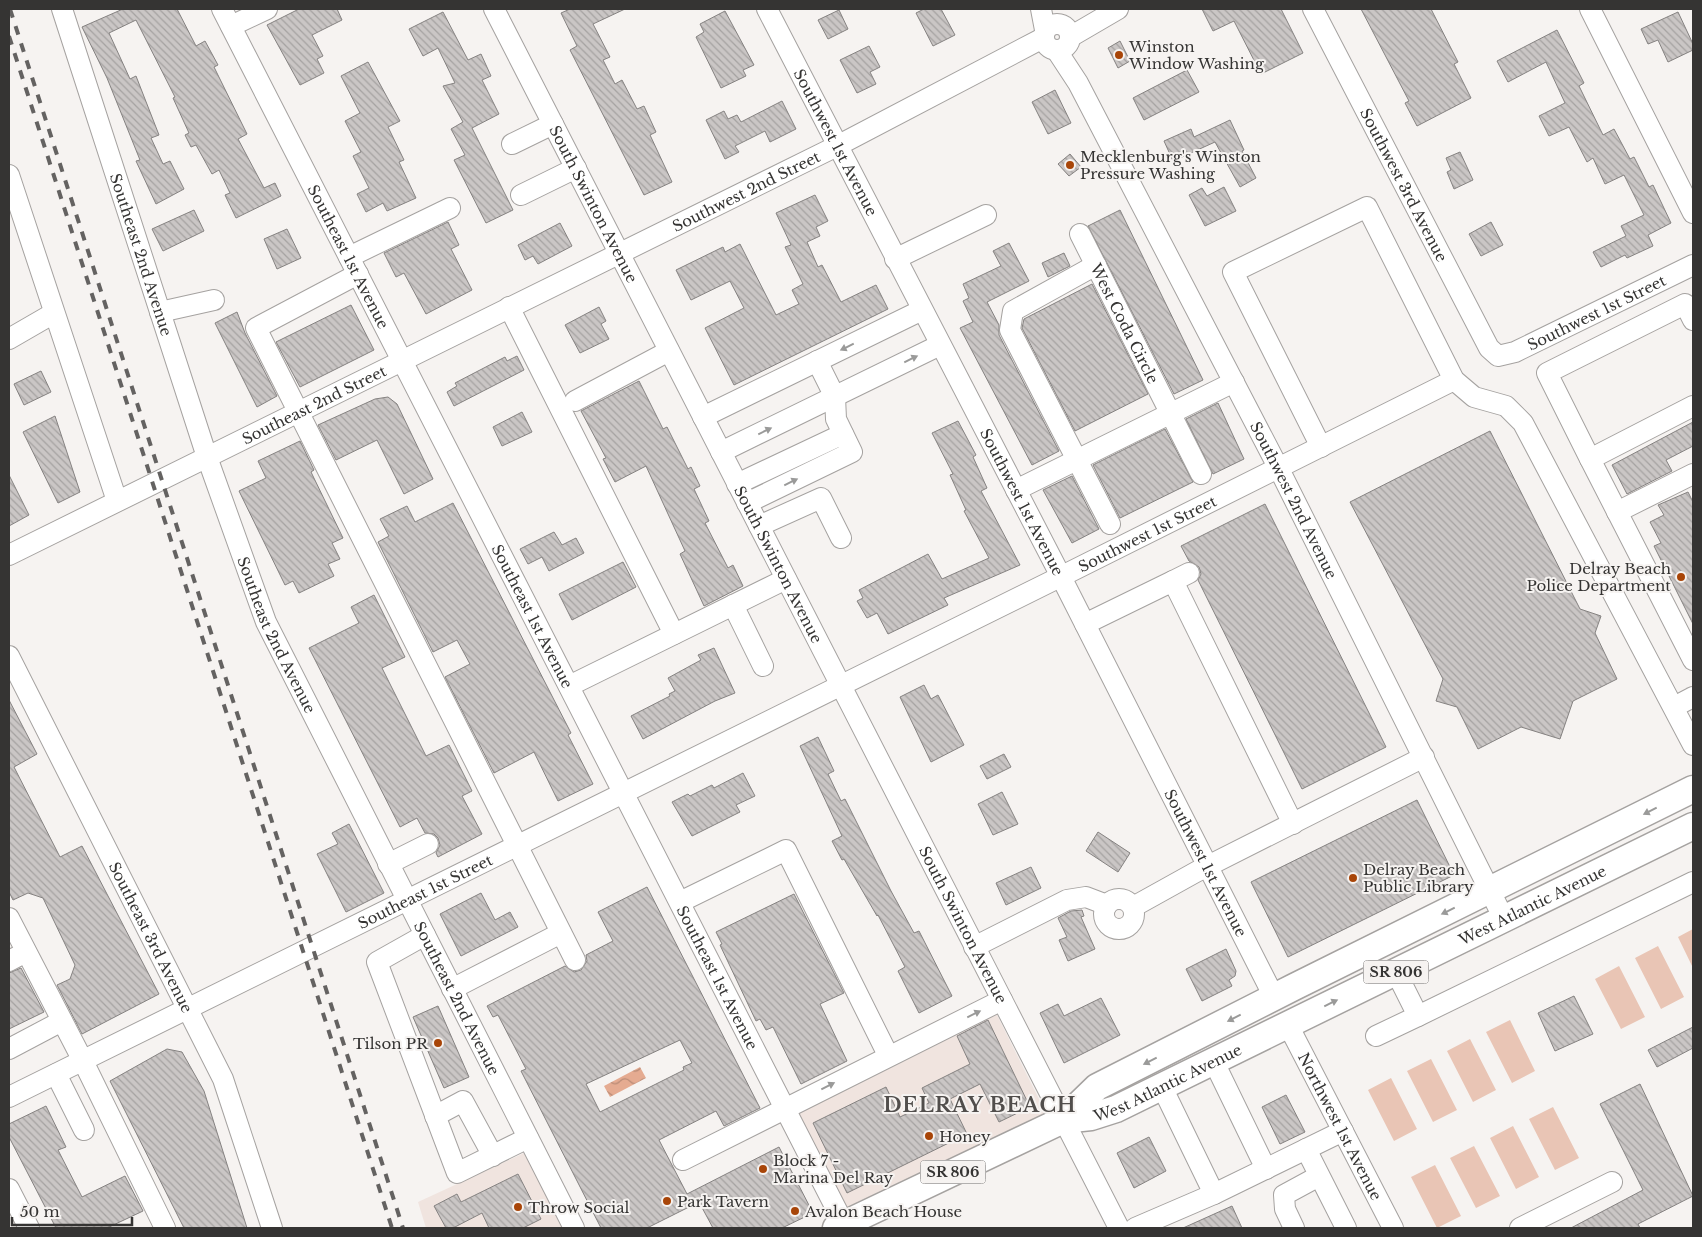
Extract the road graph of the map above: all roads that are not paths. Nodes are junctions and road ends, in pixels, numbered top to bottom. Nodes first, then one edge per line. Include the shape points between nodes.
1 (62, 9) edge
2 (267, 9) edge
3 (494, 9) edge
4 (767, 9) edge
5 (1041, 9) edge
6 (1118, 9) edge
7 (1313, 9) edge
8 (1590, 9) edge
9 (226, 18) edge
10 (1055, 34) edge
11 (553, 124) junction
12 (512, 144) dead end
13 (837, 146) junction
14 (576, 168) junction
15 (9, 175) edge
16 (521, 195) dead end
17 (450, 208) dead end
18 (1693, 213) edge
19 (986, 215) dead end
20 (1080, 234) dead end
21 (619, 253) junction
22 (895, 259) junction
23 (353, 265) junction
24 (1096, 265) junction
25 (1693, 265) edge
26 (1671, 276) junction
27 (214, 300) dead end
28 (509, 307) junction
29 (922, 310) junction
30 (160, 312) junction
31 (1689, 312) edge
32 (54, 313) junction
33 (9, 339) edge
34 (940, 345) junction
35 (669, 351) junction
36 (1498, 356) joint
37 (402, 360) junction
38 (817, 361) junction
39 (1454, 380) junction
40 (1234, 382) junction
41 (834, 396) junction
42 (575, 401) dead end
43 (1693, 406) edge
44 (298, 412) junction
45 (1170, 413) junction
46 (703, 417) junction
47 (842, 434) junction
48 (1321, 447) junction
49 (721, 452) junction
50 (207, 457) junction
51 (1078, 459) junction
52 (1590, 459) junction
53 (1279, 468) junction
54 (1202, 474) dead end
55 (1693, 474) edge
56 (738, 484) junction
57 (1016, 490) junction
58 (117, 501) junction
59 (747, 503) junction
60 (1618, 512) junction
61 (1110, 524) dead end
62 (759, 526) junction
63 (841, 538) dead end
64 (9, 555) edge
65 (1061, 577) junction
66 (786, 579) junction
67 (733, 605) junction
68 (1085, 624) junction
69 (674, 634) junction
70 (9, 656) edge
71 (1693, 660) edge
72 (763, 666) dead end
73 (570, 686) junction
74 (840, 686) junction
75 (1693, 697) edge
76 (1674, 707) junction
77 (1693, 745) edge
78 (1424, 757) junction
79 (1693, 789) edge
80 (624, 792) junction
81 (1293, 824) junction
82 (1693, 826) edge
83 (428, 844) dead end
84 (516, 846) junction
85 (388, 864) junction
86 (1208, 867) junction
87 (1693, 882) edge
88 (1490, 891) junction
89 (407, 900) junction
90 (680, 902) junction
91 (9, 918) edge
92 (1504, 919) junction
93 (561, 933) junction
94 (424, 935) junction
95 (974, 947) junction
96 (18, 956) edge
97 (575, 960) dead end
98 (1396, 972) junction
99 (1307, 980) junction
100 (452, 989) junction
101 (1274, 997) junction
102 (1002, 1000) junction
103 (190, 1009) junction
104 (1418, 1016) junction
105 (62, 1022) junction
106 (1288, 1025) junction
107 (1376, 1036) dead end
108 (1248, 1043) junction
109 (9, 1049) edge
110 (888, 1055) junction
111 (1213, 1060) junction
112 (83, 1061) junction
113 (56, 1074) junction
114 (1162, 1087) junction
115 (9, 1097) edge
116 (784, 1108) junction
117 (436, 1116) junction
118 (1063, 1120) junction
119 (84, 1130) dead end
120 (1343, 1131) junction
121 (528, 1138) junction
122 (1306, 1149) junction
123 (493, 1156) junction
124 (683, 1160) dead end
125 (1266, 1169) junction
126 (1319, 1176) junction
127 (1612, 1182) dead end
128 (9, 1189) edge
129 (1214, 1194) junction
130 (161, 1227) edge
131 (842, 1227) edge
132 (1389, 1227) edge
133 (29, 1228) edge
134 (272, 1228) edge
135 (574, 1228) edge
136 (1119, 1228) edge
137 (1135, 1228) edge
138 (1294, 1228) edge
139 (1346, 1228) edge
140 (1520, 1228) edge

1 - 30 street, Southeast 2nd Avenue
2 - 9 street
3 - 11 street, South Swinton Avenue
4 - 13 street, Southwest 1st Avenue
5 - 10 street, Southwest 2nd Avenue
6 - 10 street, Southwest 2nd Street via 1088,28
7 - 36 street, Southwest 3rd Avenue via 1489,348
8 - 18 street
9 - 23 street, Southeast 1st Avenue
10 - 13 street, Southwest 2nd Street via 1023,58 1007,57
10 - 40 street, Southwest 2nd Avenue
11 - 12 street
11 - 14 street, South Swinton Avenue
13 - 21 street, Southwest 2nd Street
13 - 22 street, Southwest 1st Avenue
14 - 16 street
14 - 21 street, South Swinton Avenue
15 - 32 street
17 - 23 street
19 - 22 street
20 - 24 street, West Coda Circle
21 - 28 street, Southeast 2nd Street
21 - 35 street, South Swinton Avenue
22 - 29 street, Southwest 1st Avenue
23 - 37 street, Southeast 1st Avenue
23 - 44 street via 256,328
24 - 45 street, West Coda Circle
24 - 51 street via 1013,311 1010,330
25 - 26 street, Southwest 1st Street
26 - 31 street
26 - 36 street, Southwest 1st Street via 1515,352
27 - 30 street
28 - 37 street, Southeast 2nd Street
28 - 69 street
29 - 34 street, Southwest 1st Avenue
29 -> 38 street
30 - 50 street, Southeast 2nd Avenue
31 - 52 street via 1547,373
32 - 33 street
32 - 58 street
41 -> 34 street
34 - 57 street, Southwest 1st Avenue
35 - 42 street
35 - 46 street, South Swinton Avenue
37 - 44 street, Southeast 2nd Street
37 - 73 street, Southeast 1st Avenue
38 - 41 street
38 - 46 street
39 - 48 street, Southwest 1st Street
39 - 48 street via 1367,207 1233,272
39 - 76 street via 1474,397 1506,406 1523,423
40 - 45 street
40 - 53 street, Southwest 2nd Avenue
41 - 47 street via 836,418
49 -> 41 street
43 - 52 street
44 - 50 street, Southeast 2nd Street
44 - 84 street
45 - 51 street
45 - 54 street, West Coda Circle
46 - 49 street, South Swinton Avenue
47 - 56 street
59 -> 47 street via 852,452
48 - 53 street, Southwest 1st Street
49 - 56 street, South Swinton Avenue
50 - 58 street, Southeast 2nd Street
50 - 85 street, Southeast 2nd Avenue via 266,622
51 - 57 street
51 - 61 street
52 - 60 street
53 - 65 street, Southwest 1st Street
53 - 78 street, Southwest 2nd Avenue
55 - 60 street
56 - 59 street, South Swinton Avenue
57 - 65 street, Southwest 1st Avenue
58 - 64 street, Southeast 2nd Street
59 - 62 street, South Swinton Avenue
60 - 71 street
62 - 63 street via 821,498
62 - 66 street, South Swinton Avenue
65 - 68 street, Southwest 1st Avenue
65 - 74 street, Southwest 1st Street
66 - 67 street
66 - 74 street, South Swinton Avenue
67 - 69 street
67 - 72 street
68 - 81 street via 1181,577
68 - 86 street, Southwest 1st Avenue
69 - 73 street
70 - 103 street, Southeast 3rd Avenue
73 - 80 street, Southeast 1st Avenue
74 - 80 street, Southeast 1st Street
74 - 95 street, South Swinton Avenue
75 - 76 street
76 - 77 street
78 - 81 street
78 - 88 street, Southwest 2nd Avenue
79 -> 88 main road, West Atlantic Avenue / SR 806
80 - 84 street, Southeast 1st Street
80 - 90 street, Southeast 1st Avenue
81 - 86 street
82 - 92 main road, West Atlantic Avenue / SR 806
83 - 85 street
84 - 89 street, Southeast 1st Street
84 - 93 street
85 - 89 street, Southeast 2nd Avenue
86 - 95 street via 1133,907 1121,899 1107,905 1086,897 1067,900
86 - 101 street, Southwest 1st Avenue
87 - 104 street
88 - 92 street, Southwest 2nd Avenue
88 -> 99 main road, West Atlantic Avenue / SR 806
89 - 94 street, Southeast 2nd Avenue
89 - 103 street, Southeast 1st Street
90 - 110 street via 786,850
90 - 116 street, Southeast 1st Avenue
91 - 96 street
92 - 98 main road, West Atlantic Avenue / SR 806
93 - 97 street
93 - 100 street
94 - 100 street, Southeast 2nd Avenue
94 - 117 street via 377,962
95 - 102 street, South Swinton Avenue
96 - 105 street
98 - 104 street
106 -> 98 main road, West Atlantic Avenue / SR 806
99 - 101 main road, West Atlantic Avenue / SR 806
99 - 106 main road
100 - 121 street, Southeast 2nd Avenue
101 - 108 main road
101 -> 118 main road, West Atlantic Avenue / SR 806 via 1097,1087
110 -> 102 street
102 - 118 street, South Swinton Avenue
103 - 112 street, Southeast 1st Street
103 - 134 street, Southeast 3rd Avenue via 223,1079
104 - 107 street
105 - 109 street
105 - 112 street
106 - 108 main road, West Atlantic Avenue / SR 806
106 - 120 street, Northwest 1st Avenue
108 - 111 main road, West Atlantic Avenue / SR 806
116 -> 110 street
111 - 114 main road, West Atlantic Avenue / SR 806
111 - 125 street
112 - 113 street, Southeast 1st Street
112 - 130 street
113 - 115 street, Southeast 1st Street
113 - 119 street
114 - 118 main road, West Atlantic Avenue / SR 806 via 1116,1109 1091,1117
114 - 129 street
116 - 124 street
116 - 131 street, Southeast 1st Avenue
117 - 123 street via 463,1101
117 - 123 street via 457,1174
118 - 131 main road, SR 806
118 - 136 street, South Swinton Avenue
120 - 122 street
120 - 132 street, Northwest 1st Avenue
121 - 123 street
121 - 135 street, Southeast 2nd Avenue
122 - 125 street
122 - 126 street
125 - 129 street
126 - 138 street via 1284,1195 1285,1209
126 - 139 street
127 - 140 street
128 - 133 street
129 - 137 street

